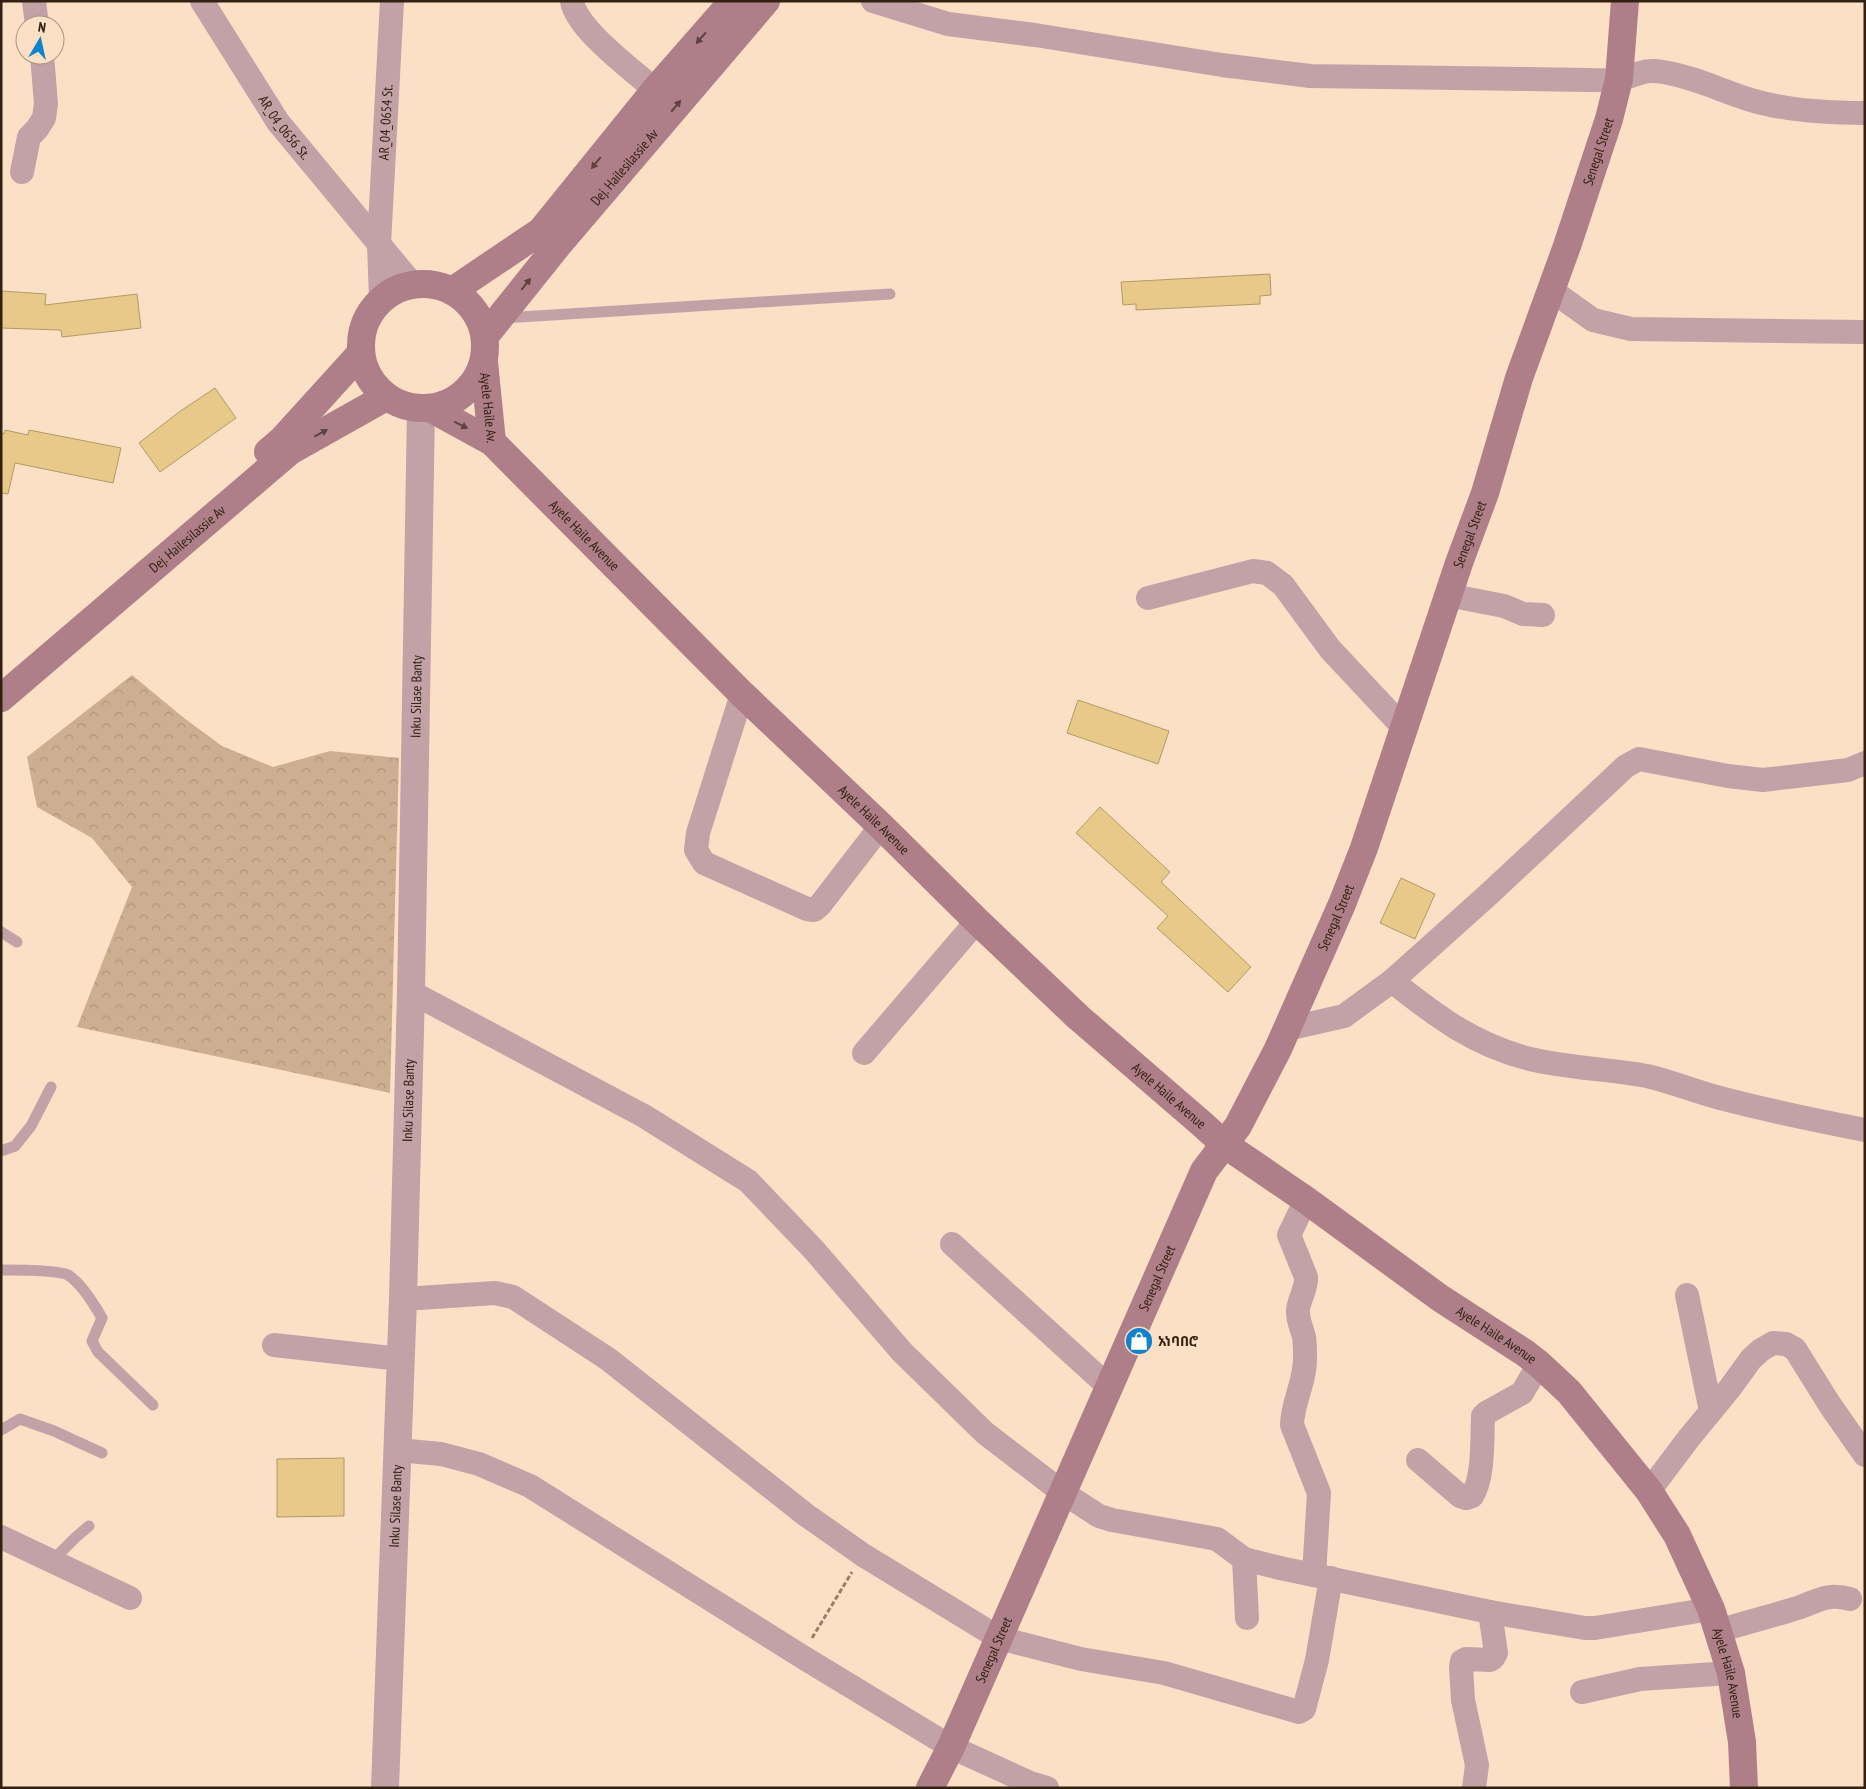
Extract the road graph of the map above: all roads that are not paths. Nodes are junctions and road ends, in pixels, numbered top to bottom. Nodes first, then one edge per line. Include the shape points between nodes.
1 (34, 1) edge
2 (202, 1) edge
3 (392, 1) edge
4 (572, 1) edge
5 (766, 1) edge
6 (873, 1) edge
7 (1625, 1) edge
8 (726, 4) edge
9 (36, 15) edge
10 (43, 65) edge
11 (1619, 79) junction
12 (655, 90) junction
13 (1865, 113) edge
14 (22, 172) dead end
15 (379, 244) junction
16 (413, 285) junction
17 (1551, 290) junction
18 (452, 291) junction
19 (890, 294) dead end
20 (381, 300) junction
21 (1863, 332) dead end
22 (489, 339) junction
23 (361, 352) junction
24 (386, 397) junction
25 (424, 411) junction
26 (492, 442) junction
27 (1450, 592) junction
28 (1148, 598) dead end
29 (1544, 615) dead end
30 (1, 677) edge
31 (742, 694) junction
32 (1, 698) edge
33 (1404, 727) junction
34 (1865, 763) edge
35 (881, 826) junction
36 (977, 921) junction
37 (1, 932) edge
38 (17, 942) dead end
39 (1392, 981) junction
40 (411, 992) junction
41 (1287, 1028) junction
42 (864, 1053) dead end
43 (51, 1087) dead end
44 (1865, 1130) edge
45 (1224, 1144) junction
46 (1, 1151) edge
47 (1306, 1200) junction
48 (952, 1244) dead end
49 (1, 1270) edge
50 (1688, 1295) dead end
51 (403, 1299) junction
52 (274, 1345) dead end
53 (400, 1359) junction
54 (1539, 1364) junction
55 (1109, 1386) junction
56 (153, 1405) dead end
57 (1710, 1411) junction
58 (1, 1430) edge
59 (397, 1450) junction
60 (102, 1453) dead end
61 (1865, 1455) edge
62 (1418, 1460) dead end
63 (1649, 1491) junction
64 (1062, 1492) junction
65 (89, 1526) dead end
66 (1, 1538) edge
67 (1244, 1559) junction
68 (52, 1561) junction
69 (1323, 1576) junction
70 (130, 1598) dead end
71 (1850, 1599) dead end
72 (1490, 1612) junction
73 (1247, 1618) dead end
74 (1715, 1620) junction
75 (999, 1638) junction
76 (1731, 1672) junction
77 (1582, 1692) dead end
78 (951, 1747) junction
79 (385, 1788) edge
80 (930, 1788) edge
81 (1047, 1788) edge
82 (1474, 1788) edge
83 (1744, 1788) edge

1 - 9 street
2 - 15 street, AR_04_0656 St. via 278,122
3 - 15 street, AR_04_0654 St.
4 - 12 street via 582,22
22 -> 5 main road, Dej. Hailesilassie Av via 558,245
6 - 11 street via 948,24 1310,76
7 - 11 main road, Senegal Street
8 -> 12 main road, Dej. Hailesilassie Av
10 - 14 street via 44,118 29,137
11 - 13 street via 1644,70 1663,72 1790,109
11 - 17 main road, Senegal Street via 1609,119
12 -> 18 main road, Dej. Hailesilassie Av via 541,231
15 - 16 street
15 - 20 street, AR_04_0654 St.
16 - 18 main road via 439,286
16 - 20 main road
17 - 21 street via 1593,320 1631,329
17 - 27 main road, Senegal Street
18 - 22 main road via 473,308
19 - 22 lane
20 - 23 main road via 364,326
22 - 25 main road, Dej. Hailesilassie Av via 477,379 464,394 447,404
22 - 26 main road, Ayele Haile Av.
23 - 24 main road via 367,374
23 - 30 main road, Dej. Hailesilassie Av via 282,440
24 - 25 main road
32 -> 24 main road, Dej. Hailesilassie Av via 290,451
25 -> 26 main road, Ayele Haile Av.
25 - 40 street, Inku Silase Banty
26 - 31 main road, Ayele Haile Avenue
27 - 29 street via 1523,614
27 - 33 main road, Senegal Street
28 - 33 street via 1253,571 1267,573 1283,585 1330,649
31 - 35 main road, Ayele Haile Avenue
31 - 35 street via 698,833 696,850 704,863 814,910
33 - 41 main road, Senegal Street via 1350,886
34 - 39 street via 1848,770 1763,780 1639,759 1626,766
35 - 36 main road, Ayele Haile Avenue
36 - 42 street
36 - 45 main road, Ayele Haile Avenue via 1078,1016
37 - 38 lane
39 - 41 street via 1344,1016
39 - 44 street via 1460,1031 1530,1059 1648,1077 1713,1096
40 - 51 street, Inku Silase Banty
40 - 64 street via 644,1116 748,1181 814,1250 909,1359 986,1433
41 - 45 main road, Senegal Street via 1253,1100
43 - 46 lane via 31,1126 15,1146
45 - 47 main road, Ayele Haile Avenue
45 - 55 main road, Senegal Street via 1204,1171
47 - 54 main road, Ayele Haile Avenue via 1440,1298
47 - 69 street via 1289,1235 1307,1283 1297,1313 1306,1357 1292,1425 1320,1494
48 - 55 street
49 - 56 lane via 67,1275 90,1297 102,1318 92,1341 98,1352
50 - 57 street
51 - 53 street, Inku Silase Banty
51 - 75 street via 495,1293 513,1297 608,1359 806,1515 863,1555
52 - 53 street
53 - 59 street, Inku Silase Banty
54 - 62 street via 1522,1393 1483,1416 1480,1473 1472,1496 1460,1496
54 - 63 main road, Ayele Haile Avenue via 1569,1392
55 - 64 main road, Senegal Street
57 - 61 street via 1761,1350 1773,1344 1786,1344 1795,1349
57 - 63 street
58 - 60 lane via 20,1419
59 - 78 street via 442,1454 479,1464 530,1486
59 - 79 street, Inku Silase Banty
63 - 74 main road, Ayele Haile Avenue via 1677,1535
64 - 67 street via 1099,1516 1217,1539
64 - 75 main road, Senegal Street
65 - 68 lane
66 - 68 street
67 - 69 street
67 - 73 street
68 - 70 street
69 - 72 street
69 - 75 street via 1316,1660 1304,1709 1299,1712 1164,1673 1081,1659
71 - 74 street via 1838,1596 1820,1598 1796,1609
72 - 74 street via 1585,1628
72 - 82 street via 1496,1653 1490,1660 1466,1659 1460,1666 1463,1700 1477,1765
74 - 76 main road, Ayele Haile Avenue
75 - 78 main road, Senegal Street
76 - 77 street via 1640,1679
76 - 83 main road, Ayele Haile Avenue via 1742,1742
78 - 80 main road, Senegal Street
78 - 81 street

